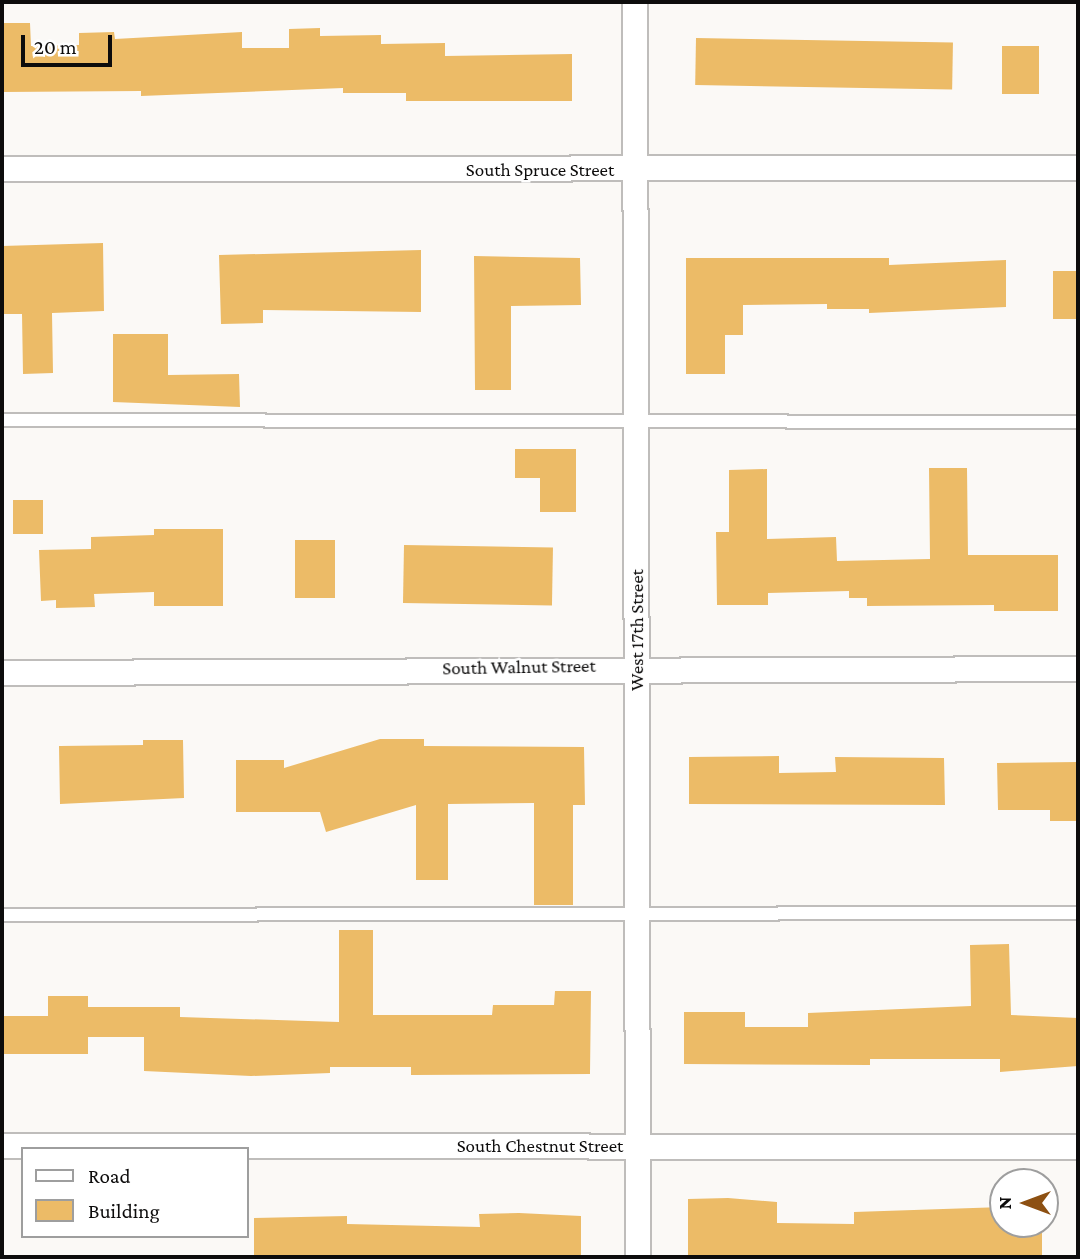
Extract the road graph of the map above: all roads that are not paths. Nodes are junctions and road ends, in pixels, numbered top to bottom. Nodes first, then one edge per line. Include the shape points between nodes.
1 (635, 2) edge
2 (1078, 168) edge
3 (2, 169) edge
4 (636, 170) junction
5 (636, 418) junction
6 (2, 420) edge
7 (1078, 422) edge
8 (637, 666) junction
9 (1078, 669) edge
10 (2, 673) edge
11 (1078, 913) edge
12 (637, 914) junction
13 (2, 915) edge
14 (2, 1146) edge
15 (638, 1146) junction
16 (1078, 1147) edge
17 (638, 1257) edge

1 - 4 street, West 17th Street
2 - 4 street, South Spruce Street
3 - 4 street, South Spruce Street
4 - 5 street, West 17th Street
5 - 6 lane
5 - 7 lane
5 - 8 street, West 17th Street
8 - 9 street, South Walnut Street
8 - 10 street, South Walnut Street
8 - 12 street, West 17th Street
11 - 12 lane
12 - 13 lane
12 - 15 street, West 17th Street
14 - 15 street, South Chestnut Street
15 - 16 street, South Chestnut Street
15 - 17 street, West 17th Street

